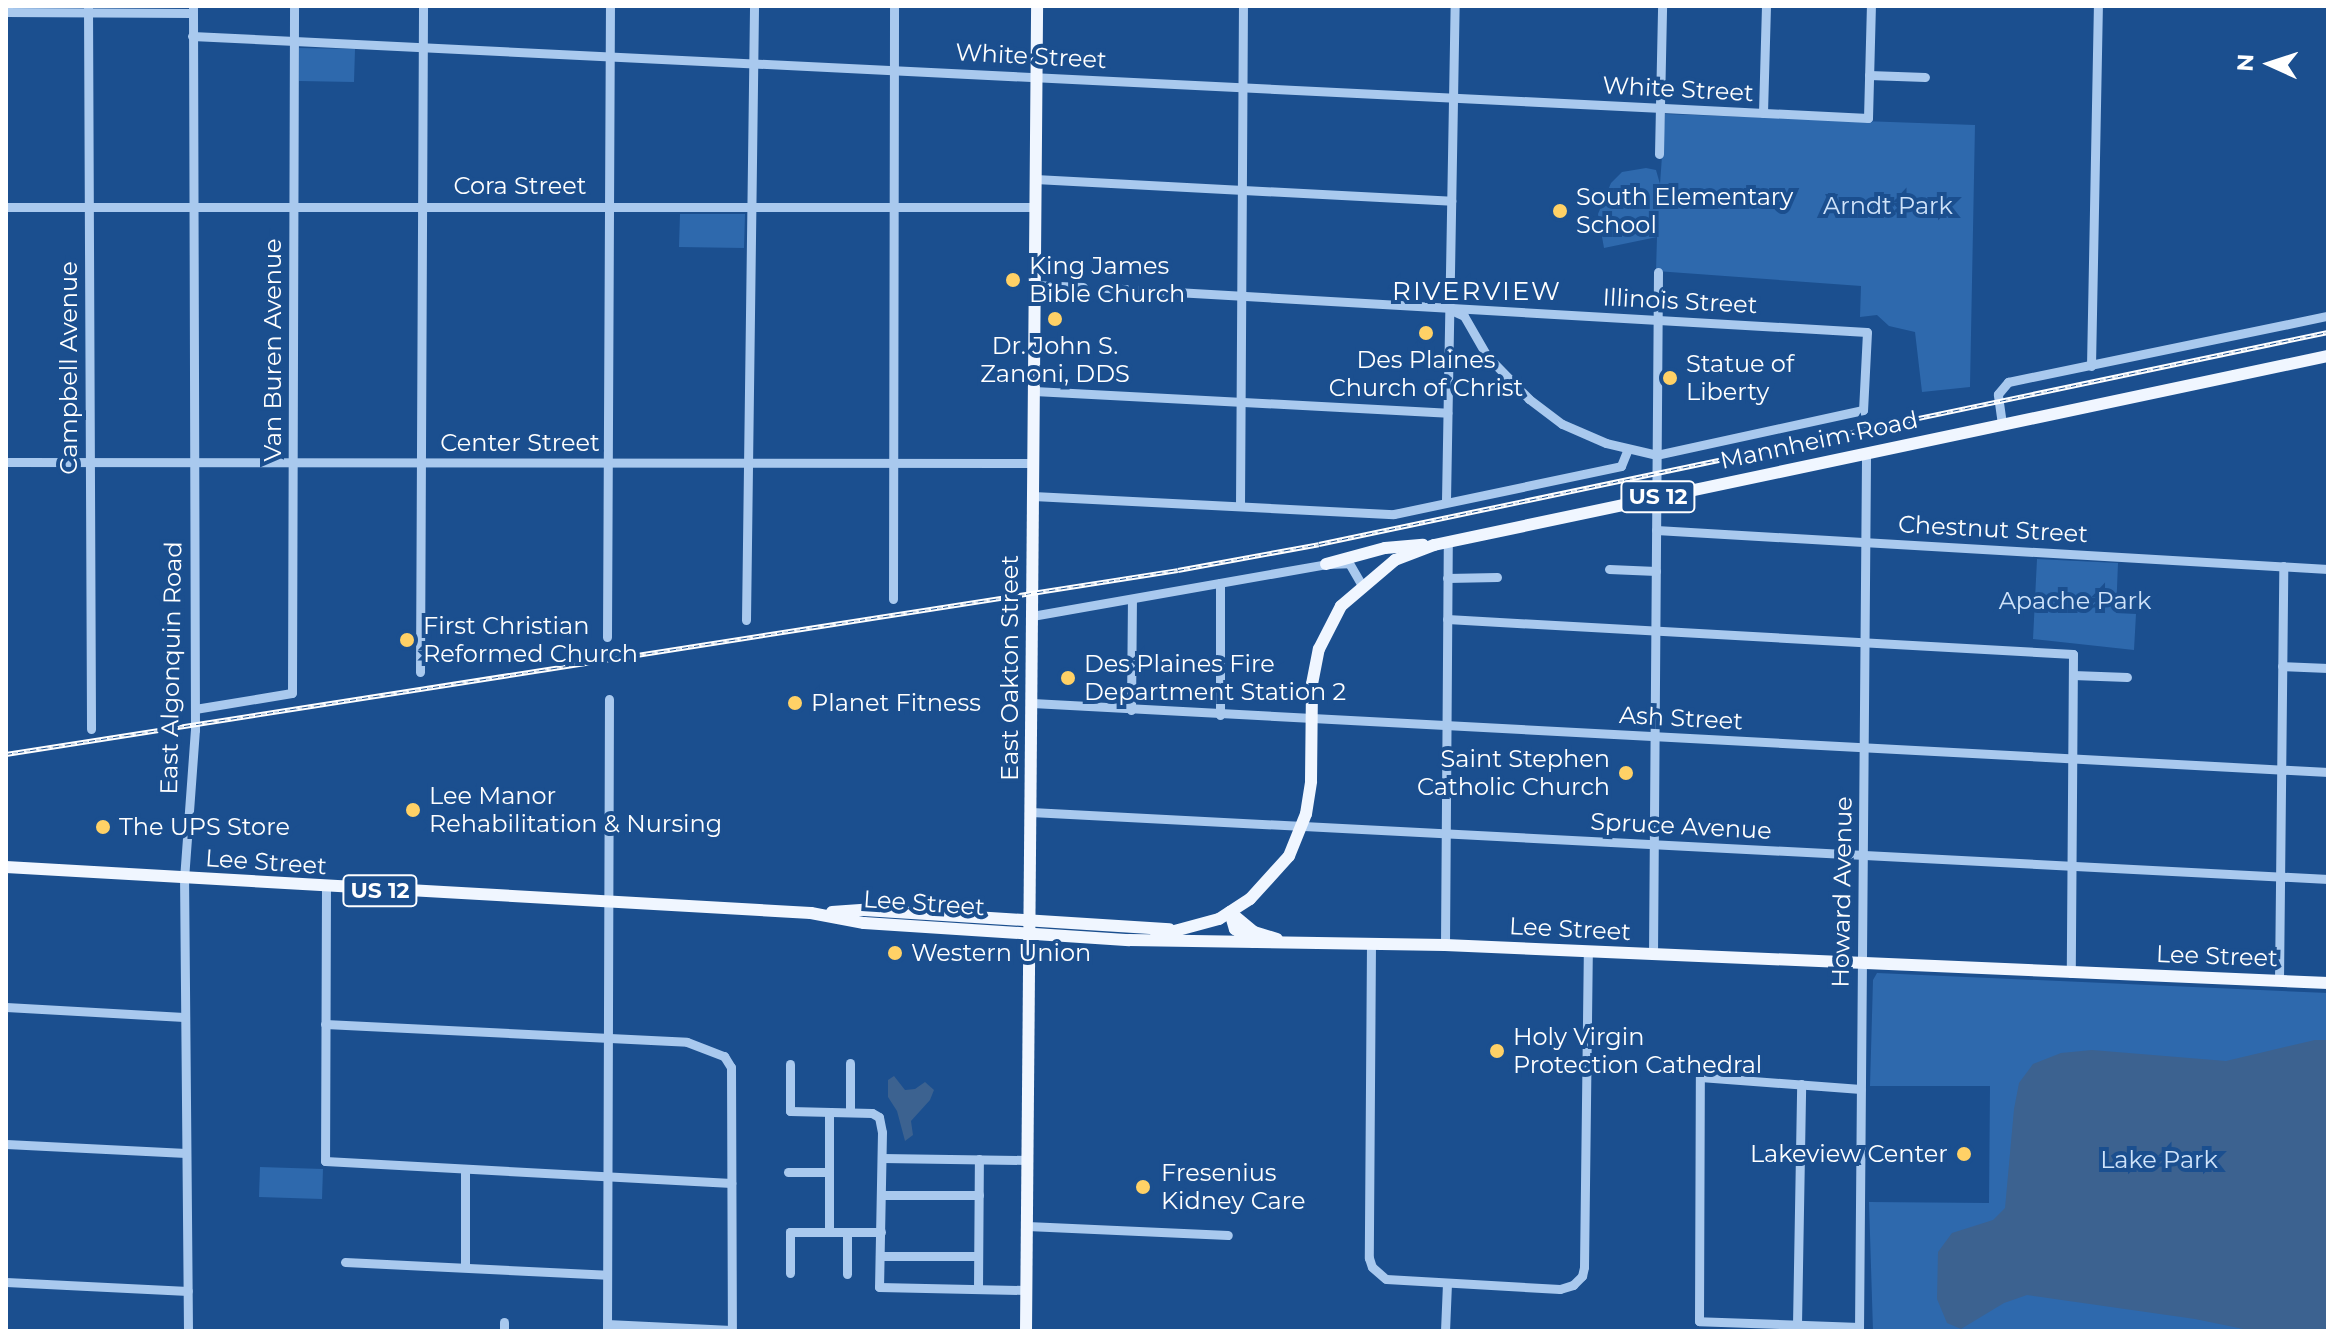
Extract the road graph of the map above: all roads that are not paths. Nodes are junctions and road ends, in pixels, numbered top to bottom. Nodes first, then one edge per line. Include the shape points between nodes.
1 (294, 6) edge
2 (423, 6) edge
3 (610, 6) edge
4 (754, 6) edge
5 (894, 6) edge
6 (1037, 6) edge
7 (1243, 6) edge
8 (1455, 6) edge
9 (1662, 6) edge
10 (1766, 6) edge
11 (1871, 6) edge
12 (2098, 6) edge
13 (88, 9) edge
14 (192, 9) edge
15 (6, 12) edge
16 (192, 36) junction
17 (293, 41) junction
18 (422, 47) junction
19 (608, 55) junction
20 (752, 62) junction
21 (892, 69) junction
22 (1869, 75) junction
23 (1036, 76) junction
24 (1925, 77) dead end
25 (1241, 87) junction
26 (1453, 97) junction
27 (1661, 108) junction
28 (1763, 113) junction
29 (1659, 154) dead end
30 (1035, 179) junction
31 (1241, 190) junction
32 (1451, 201) junction
33 (893, 205) junction
34 (608, 206) junction
35 (749, 206) junction
36 (6, 207) edge
37 (88, 207) junction
38 (191, 207) junction
39 (293, 207) junction
40 (421, 207) junction
41 (1034, 207) junction
42 (1658, 272) dead end
43 (1034, 285) junction
44 (1083, 287) dead end
45 (1106, 288) dead end
46 (1241, 297) junction
47 (1449, 309) junction
48 (2328, 316) edge
49 (1658, 319) junction
50 (2328, 356) edge
51 (2091, 366) junction
52 (1034, 391) junction
53 (1241, 402) junction
54 (1447, 413) junction
55 (2002, 424) junction
56 (1628, 449) junction
57 (1866, 453) junction
58 (1657, 455) junction
59 (6, 462) edge
60 (90, 462) junction
61 (193, 462) junction
62 (292, 462) junction
63 (420, 462) junction
64 (608, 463) junction
65 (749, 463) junction
66 (891, 463) junction
67 (1033, 463) junction
68 (1033, 496) junction
69 (1656, 498) junction
70 (1446, 501) junction
71 (1240, 506) junction
72 (1656, 530) junction
73 (1448, 542) junction
74 (1865, 542) junction
75 (1434, 545) junction
76 (1326, 564) junction
77 (2283, 566) junction
78 (1609, 569) dead end
79 (2328, 569) edge
80 (1656, 571) junction
81 (1497, 577) dead end
82 (1447, 578) junction
83 (1220, 583) junction
84 (1361, 584) junction
85 (893, 599) dead end
86 (1132, 600) junction
87 (1032, 616) junction
88 (1447, 619) junction
89 (746, 620) dead end
90 (1655, 630) junction
91 (607, 637) dead end
92 (1864, 643) junction
93 (2282, 666) junction
94 (2328, 668) edge
95 (420, 672) dead end
96 (2073, 675) junction
97 (2127, 677) dead end
98 (609, 699) dead end
99 (1032, 703) junction
100 (195, 709) junction
101 (1131, 710) junction
102 (1220, 715) junction
103 (1311, 719) junction
104 (1446, 726) junction
105 (91, 729) dead end
106 (1654, 737) junction
107 (1863, 748) junction
108 (2072, 760) junction
109 (2281, 770) junction
110 (2328, 772) edge
111 (1031, 812) junction
112 (1302, 826) junction
113 (1446, 835) junction
114 (1654, 844) junction
115 (1862, 857) junction
116 (6, 867) edge
117 (2072, 867) junction
118 (2280, 877) junction
119 (184, 879) junction
120 (2328, 879) edge
121 (326, 888) junction
122 (607, 903) junction
123 (1230, 912) junction
124 (1029, 926) junction
125 (1188, 930) junction
126 (1129, 940) junction
127 (1284, 942) junction
128 (1371, 943) junction
129 (1262, 944) junction
130 (1445, 945) junction
131 (1588, 952) junction
132 (1653, 955) junction
133 (1861, 965) junction
134 (2071, 973) junction
135 (2279, 981) junction
136 (2328, 983) edge
137 (6, 1007) edge
138 (184, 1017) junction
139 (325, 1024) junction
140 (607, 1039) junction
141 (850, 1063) dead end
142 (790, 1064) dead end
143 (1801, 1084) junction
144 (1861, 1089) junction
145 (829, 1112) junction
146 (850, 1112) junction
147 (6, 1144) edge
148 (186, 1153) junction
149 (882, 1158) junction
150 (979, 1159) junction
151 (1027, 1160) junction
152 (465, 1170) junction
153 (788, 1172) dead end
154 (829, 1172) junction
155 (607, 1177) junction
156 (731, 1183) junction
157 (882, 1195) junction
158 (979, 1195) junction
159 (1027, 1226) junction
160 (829, 1232) junction
161 (847, 1232) junction
162 (881, 1232) junction
163 (1228, 1235) dead end
164 (880, 1256) junction
165 (978, 1256) junction
166 (345, 1262) dead end
167 (465, 1267) junction
168 (790, 1273) dead end
169 (847, 1274) dead end
170 (607, 1275) junction
171 (6, 1282) edge
172 (1447, 1284) junction
173 (978, 1289) junction
174 (1027, 1290) junction
175 (188, 1291) junction
176 (1797, 1325) junction
177 (607, 1328) edge
178 (1859, 1329) edge
179 (731, 1330) edge
180 (188, 1331) edge
181 (1026, 1331) edge
182 (1445, 1331) edge

1 - 17 street, Van Buren Avenue
2 - 18 street
3 - 19 street
4 - 20 street
5 - 21 street
6 - 23 main road, East Oakton Street
7 - 25 street
8 - 26 street
9 - 27 street
10 - 28 street
11 - 22 street
12 - 51 street
13 - 14 street
13 - 15 street
13 - 37 street, Campbell Avenue
14 - 16 street, East Algonquin Road
16 - 17 street, White Street
16 - 38 street, East Algonquin Road
17 - 18 street, White Street
17 - 39 street, Van Buren Avenue
18 - 19 street, White Street
18 - 40 street
19 - 20 street, White Street
19 - 34 street
20 - 21 street, White Street
20 - 35 street
21 - 23 street, White Street
21 - 33 street
22 - 24 street
22 - 28 street, White Street via 1868,118
23 - 25 street, White Street
23 - 30 main road, East Oakton Street
25 - 26 street, White Street
25 - 31 street
26 - 27 street, White Street
26 - 32 street
27 - 28 street, White Street
27 - 29 street
30 - 31 street
30 - 41 main road, East Oakton Street
31 - 32 street
31 - 46 street
32 - 47 street
33 - 35 street, Cora Street
33 - 41 street, Cora Street
33 - 66 street
34 - 35 street, Cora Street
34 - 40 street, Cora Street
34 - 64 street
35 - 65 street
36 - 37 street, Cora Street
37 - 38 street, Cora Street
37 - 60 street, Campbell Avenue
38 - 39 street, Cora Street
38 - 61 street, East Algonquin Road
39 - 40 street, Cora Street
39 - 62 street, Van Buren Avenue
40 - 63 street
41 - 43 main road, East Oakton Street
42 - 49 street
43 - 44 street
43 - 52 main road, East Oakton Street
45 - 46 street, Illinois Street
46 - 47 street, Illinois Street
46 - 53 street
47 - 49 street, Illinois Street
47 - 54 street
47 - 56 street via 1464,316 1505,379 1544,412
48 - 51 street
49 - 58 street
49 - 58 street, Illinois Street via 1867,332 1863,410
50 - 55 main road, Mannheim Road / US 12
51 - 55 street via 2008,382 1998,394
52 - 53 street
52 - 67 main road, East Oakton Street
53 - 54 street
53 - 71 street
54 - 70 street
55 - 57 main road, Mannheim Road / US 12
56 - 58 street
56 - 70 street via 1621,466
57 - 69 main road, Mannheim Road / US 12
57 - 74 street, Howard Avenue
58 - 69 street
59 - 60 street, Center Street
60 - 61 street, Center Street
60 - 105 street, Campbell Avenue
61 - 62 street, Center Street
61 - 100 street, East Algonquin Road
62 - 63 street, Center Street
62 - 100 street, Van Buren Avenue via 292,693
63 - 64 street, Center Street
63 - 95 street
64 - 65 street, Center Street
64 - 91 street
65 - 66 street, Center Street
65 - 89 street
66 - 67 street, Center Street
66 - 85 street
67 - 68 main road, East Oakton Street
68 - 71 street
68 - 87 main road, East Oakton Street
69 - 72 street
69 - 73 main road, Mannheim Road / US 12
70 - 71 street via 1394,514
72 - 74 street, Chestnut Street
72 - 80 street
73 - 75 main road, Mannheim Road / US 12
73 - 82 street
74 - 77 street, Chestnut Street
74 - 92 street, Howard Avenue
75 - 76 main road via 1385,548
75 - 84 main road, Mannheim Road / US 12 via 1395,560
76 - 83 street
76 - 84 street via 1349,563
77 - 79 street, Chestnut Street
77 - 93 street
78 - 80 street
80 - 90 street
81 - 82 street
82 - 88 street
83 - 86 street
83 - 102 street
84 - 103 main road, Mannheim Road / US 12 via 1341,606 1319,649
86 - 87 street
86 - 101 street
87 - 99 main road, East Oakton Street
88 - 90 street
88 - 104 street
90 - 92 street
90 - 106 street
92 - 96 street via 2073,654
92 - 107 street, Howard Avenue
93 - 94 street
93 - 109 street
96 - 97 street
96 - 108 street
98 - 122 street
99 - 101 street, Ash Street
99 - 111 main road, East Oakton Street
100 - 119 street, East Algonquin Road
101 - 102 street, Ash Street
102 - 103 street, Ash Street
103 - 104 street, Ash Street
103 - 112 main road, Mannheim Road / US 12 via 1311,781
104 - 106 street, Ash Street
104 - 113 street
106 - 107 street, Ash Street
106 - 114 street
107 - 108 street, Ash Street
107 - 115 street, Howard Avenue
108 - 109 street, Ash Street
108 - 117 street
109 - 110 street, Ash Street
109 - 118 street
111 - 112 street, Spruce Avenue
111 - 124 main road, East Oakton Street
112 - 113 street, Spruce Avenue
112 - 123 main road, Mannheim Road / US 12 via 1289,856 1250,899
113 - 114 street, Spruce Avenue
113 - 130 street
114 - 115 street, Spruce Avenue
114 - 132 street
115 - 117 street, Spruce Avenue
115 - 133 street, Howard Avenue
116 - 119 main road, Lee Street / US 12
117 - 118 street, Spruce Avenue
117 - 134 street
118 - 120 street, Spruce Avenue
118 - 135 street
119 - 121 main road, Lee Street / US 12
119 - 138 street, East Algonquin Road
121 - 122 main road, Lee Street / US 12
121 - 139 street
122 - 124 main road, Lee Street / US 12 via 811,913 864,910
122 - 140 street
123 - 125 main road, Mannheim Road / US 12
123 - 127 main road via 1254,932
123 - 129 main road via 1239,933
124 - 125 main road, Lee Street / US 12
124 - 126 main road, Lee Street / US 12
124 - 151 main road, East Oakton Street
125 - 126 main road, US 12
126 - 129 main road, Lee Street
127 - 128 main road, Lee Street
127 - 129 main road, Lee Street
128 - 130 main road, Lee Street
128 - 172 street via 1369,1258 1386,1279
130 - 131 main road, Lee Street
131 - 132 main road, Lee Street
131 - 172 street via 1584,1267 1577,1281 1560,1289
132 - 133 main road, Lee Street
133 - 134 main road, Lee Street
133 - 144 street, Howard Avenue
134 - 135 main road, Lee Street
135 - 136 main road, Lee Street
137 - 138 street
138 - 148 street, East Algonquin Road
139 - 140 street
139 - 152 street via 325,1161
140 - 155 street
140 - 156 street via 687,1042 724,1056 731,1067
141 - 146 street
142 - 145 street via 790,1111
143 - 144 street
143 - 176 street
143 - 176 street via 1700,1077 1699,1321
144 - 178 street, Howard Avenue
145 - 146 street
145 - 154 street
146 - 149 street via 879,1117
147 - 148 street
148 - 175 street, East Algonquin Road
149 - 150 street
149 - 157 street
150 - 151 street
150 - 158 street
151 - 159 main road, East Oakton Street
152 - 155 street
152 - 167 street
153 - 154 street
154 - 160 street
155 - 156 street
155 - 170 street
156 - 179 street
157 - 158 street
157 - 162 street
158 - 165 street
159 - 163 street
159 - 174 main road, East Oakton Street
160 - 161 street
160 - 168 street via 790,1232
161 - 162 street
161 - 169 street
162 - 164 street
164 - 165 street
164 - 173 street via 879,1287
165 - 173 street
166 - 167 street
167 - 170 street
170 - 177 street
171 - 175 street
172 - 182 street
173 - 174 street
174 - 181 main road, East Oakton Street
175 - 180 street, East Algonquin Road
176 - 178 street
177 - 179 street

